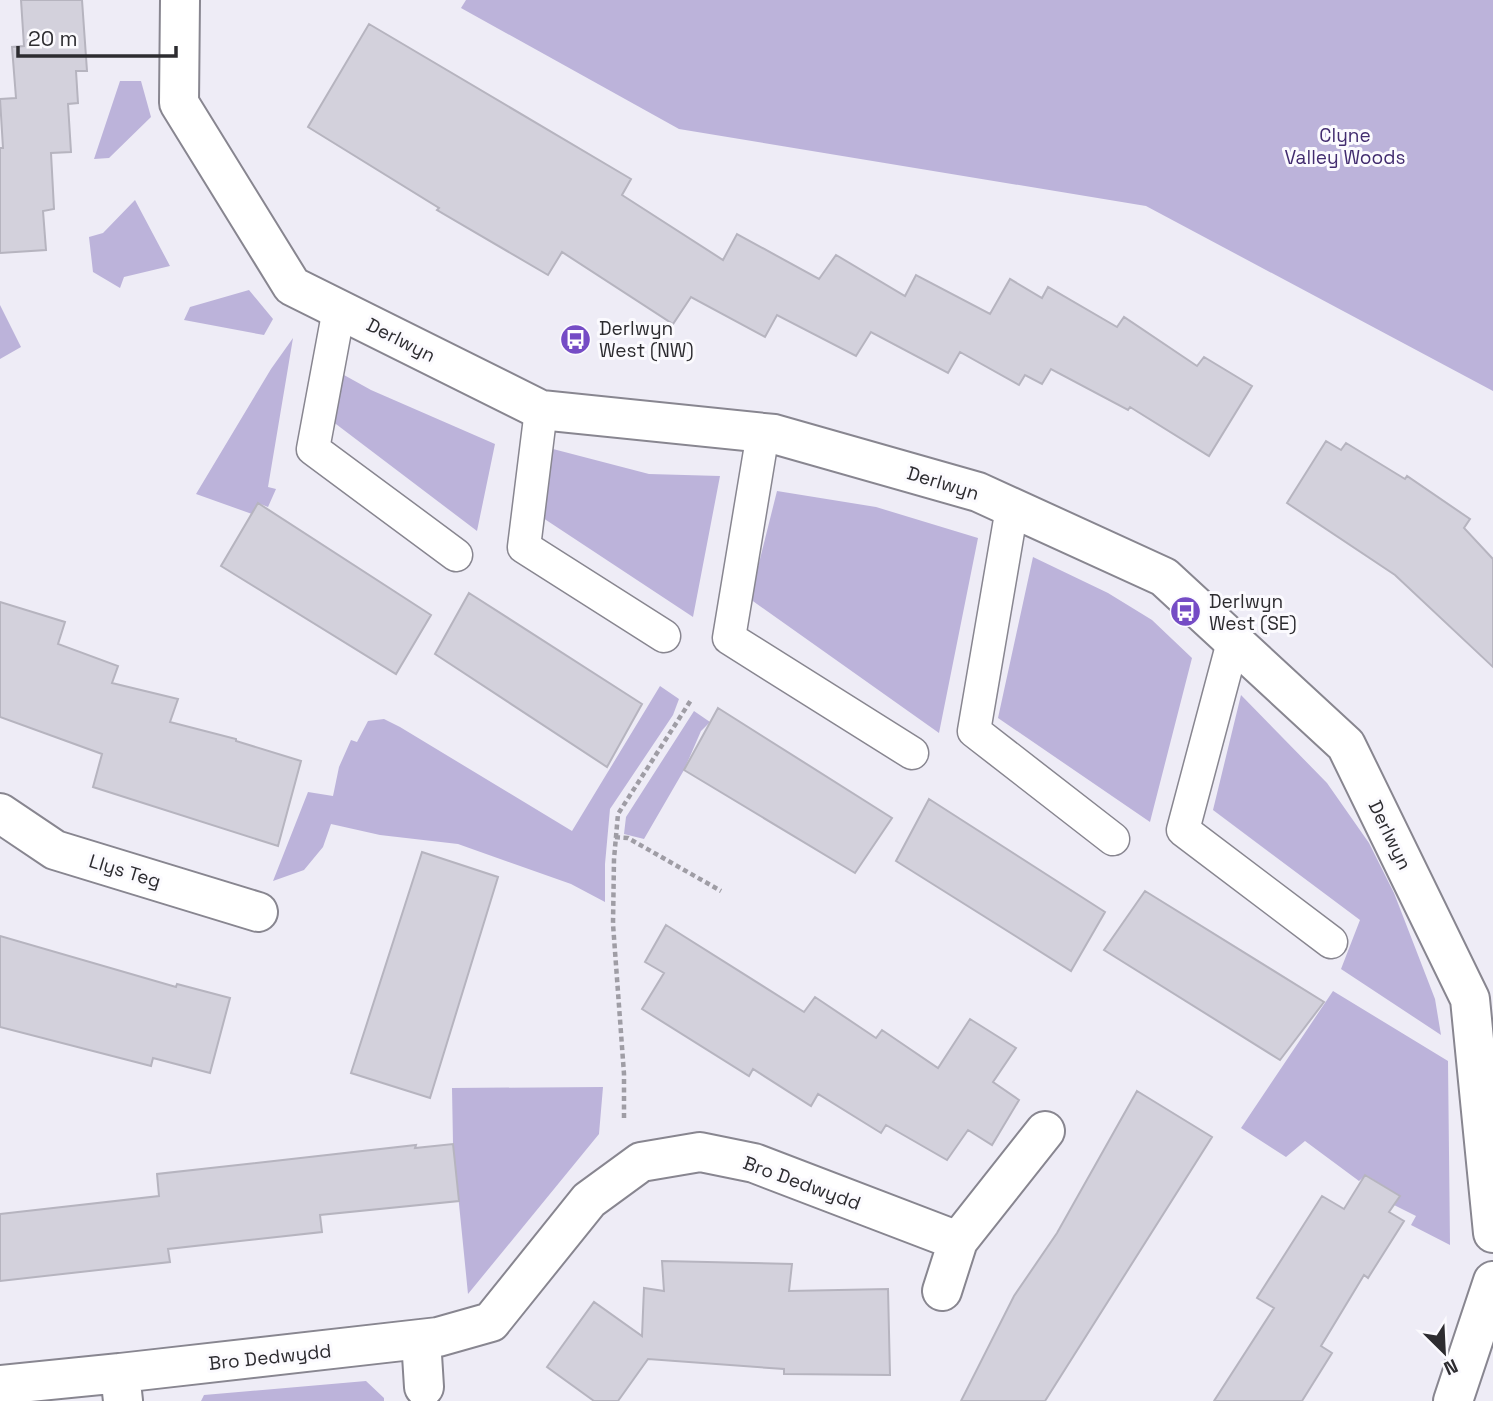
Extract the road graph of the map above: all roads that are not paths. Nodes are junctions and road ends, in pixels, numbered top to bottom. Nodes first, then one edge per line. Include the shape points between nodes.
1 (180, 0) edge
2 (339, 309) junction
3 (541, 410) junction
4 (763, 433) junction
5 (1012, 508) junction
6 (456, 555) dead end
7 (664, 636) dead end
8 (1233, 642) junction
9 (912, 753) dead end
10 (0, 813) edge
11 (1113, 839) dead end
12 (258, 912) dead end
13 (1331, 942) dead end
14 (1045, 1131) dead end
15 (1493, 1233) edge
16 (958, 1241) junction
17 (1493, 1281) edge
18 (942, 1291) dead end
19 (421, 1339) junction
20 (0, 1385) edge
21 (121, 1387) edge
22 (424, 1387) dead end
23 (1453, 1401) edge

1 - 2 street, Derlwyn via 179,103 292,286
2 - 3 street, Derlwyn
2 - 6 lane via 313,449
3 - 4 street, Derlwyn
3 - 7 lane via 524,547
4 - 5 street, Derlwyn via 978,492
4 - 9 lane via 729,638
5 - 8 street, Derlwyn via 1164,577
5 - 11 lane via 974,731
8 - 13 lane via 1184,830
8 - 15 street, Derlwyn via 1346,746 1470,999
10 - 12 street, Llys Teg via 55,850
14 - 16 street
16 - 18 street
16 - 19 street, Bro Dedwydd via 754,1163 700,1153 641,1162 589,1200 491,1322
17 - 23 street
19 - 21 street, Bro Dedwydd
19 - 22 street
20 - 21 street, Bro Dedwydd

